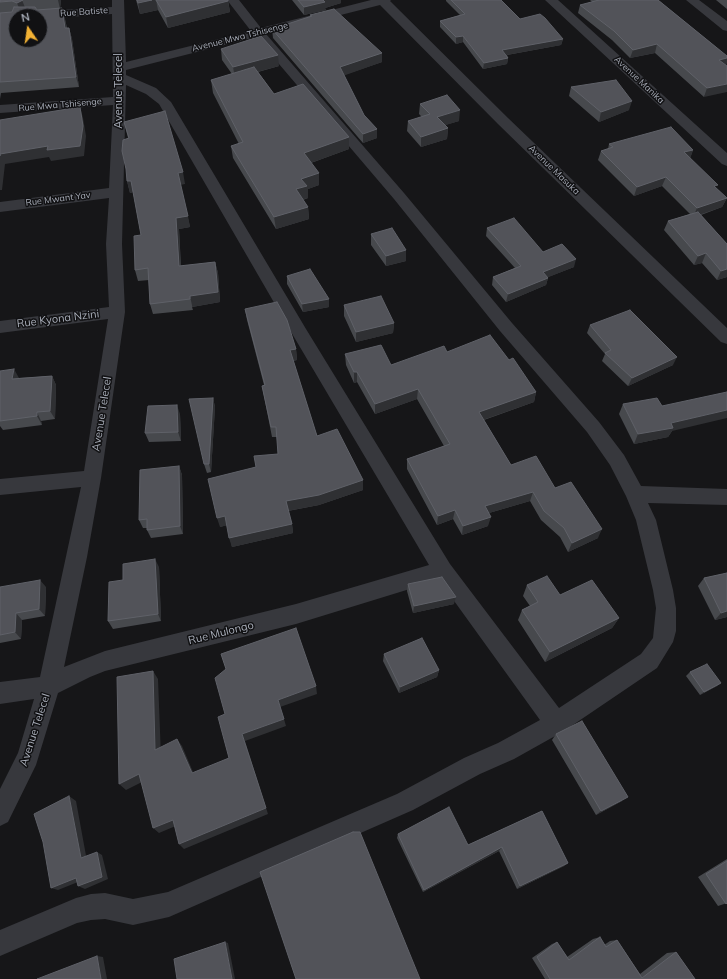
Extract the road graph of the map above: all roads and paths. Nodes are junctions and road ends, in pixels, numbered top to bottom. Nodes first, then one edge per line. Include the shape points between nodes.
1 (233, 0) edge
2 (383, 0) edge
3 (551, 0) edge
4 (692, 0) edge
5 (118, 5) edge
6 (48, 13) edge
7 (727, 27) edge
8 (258, 32) junction
9 (119, 72) junction
10 (120, 100) junction
11 (0, 109) edge
12 (727, 161) edge
13 (115, 192) junction
14 (0, 207) edge
15 (117, 312) junction
16 (0, 327) edge
17 (727, 338) edge
18 (92, 478) junction
19 (0, 487) edge
20 (635, 494) junction
21 (727, 497) edge
22 (443, 570) junction
23 (49, 686) junction
24 (0, 693) edge
25 (556, 722) junction
26 (0, 814) edge
27 (0, 943) edge

1 - 8 street
2 - 8 street, Avenue Mwa Tshisenge
2 - 17 street, Avenue Masuka via 503,121
3 - 12 street, Avenue Manika
4 - 7 street
5 - 6 street, Rue Batiste
5 - 9 street, Avenue Telecel
8 - 9 street, Avenue Mwa Tshisenge
8 - 20 street via 593,427 617,460
9 - 10 street, Avenue Telecel
9 - 22 street via 164,102
10 - 11 street, Rue Mwa Tshisenge
10 - 13 street, Avenue Telecel
13 - 14 street, Rue Mwant Yav
13 - 15 street, Avenue Telecel
15 - 16 street, Rue Kyona Nzini
15 - 18 street, Avenue Telecel
18 - 19 street
18 - 23 street, Avenue Telecel
20 - 21 street
20 - 25 street via 646,520 663,590 667,621 662,642 649,661
22 - 23 street, Rue Mulongo via 296,614 105,661
22 - 25 street
23 - 24 street, Rue Mulongo
23 - 26 street, Avenue Telecel via 28,757
25 - 27 street via 512,748 405,802 176,901 133,912 105,906 81,910

